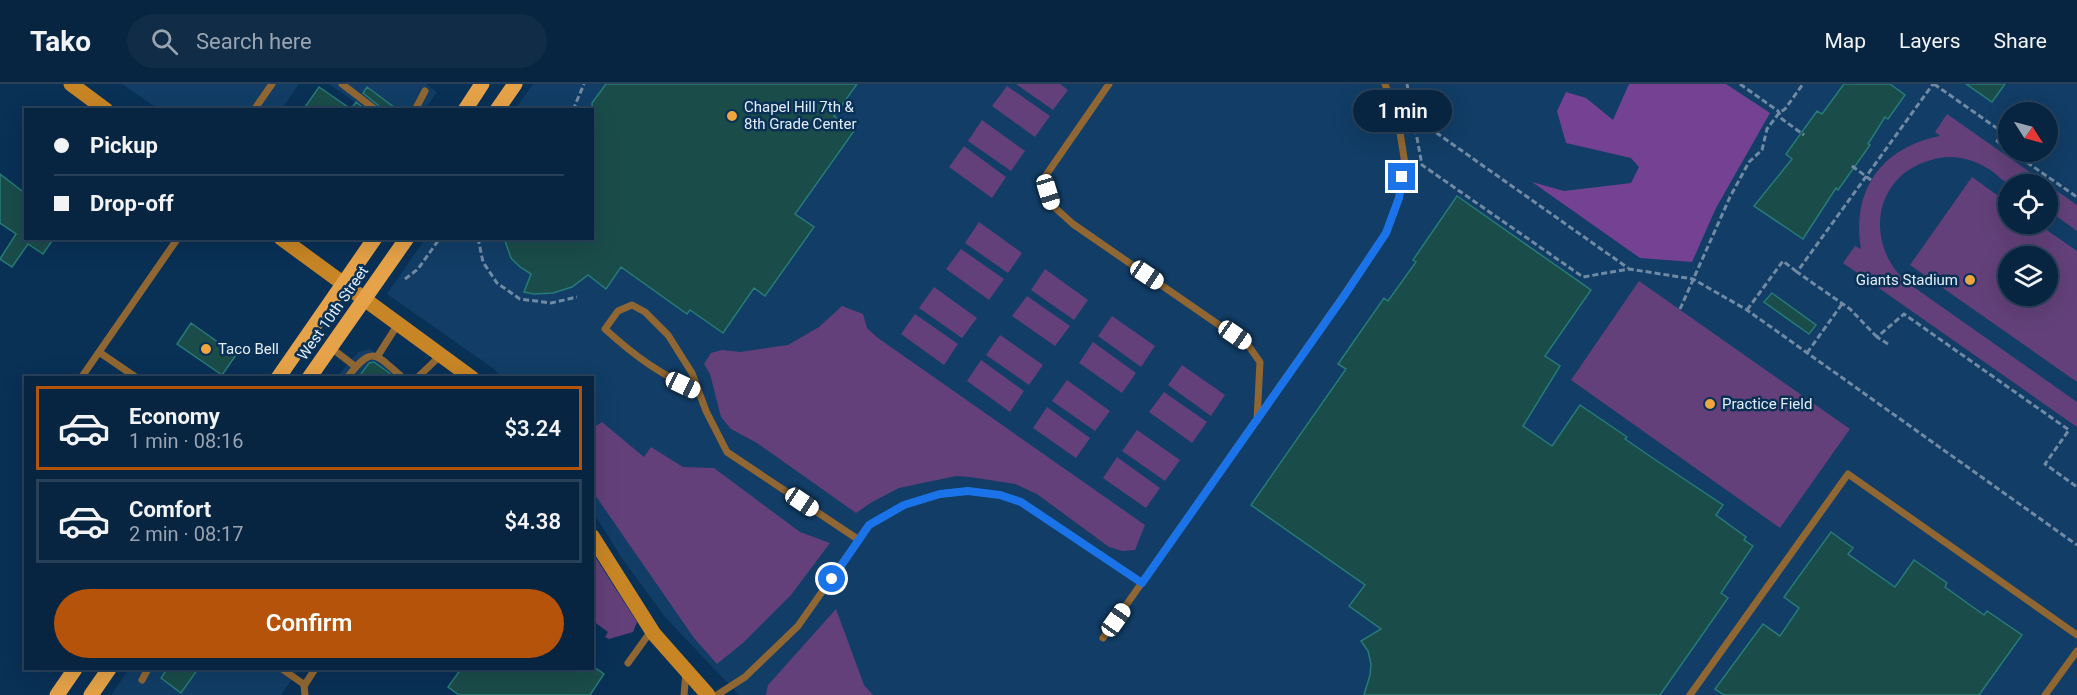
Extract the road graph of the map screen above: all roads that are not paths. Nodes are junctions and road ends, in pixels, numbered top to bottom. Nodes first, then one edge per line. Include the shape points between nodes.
1 (71, 84) edge
2 (272, 84) edge
3 (342, 84) edge
4 (482, 84) edge
5 (515, 84) edge
6 (1109, 84) edge
7 (1385, 84) edge
8 (425, 91) dead end
9 (103, 108) edge
10 (255, 108) edge
11 (373, 108) edge
12 (416, 108) edge
13 (466, 108) edge
14 (498, 108) edge
15 (177, 240) edge
16 (284, 240) edge
17 (374, 240) edge
18 (406, 240) edge
19 (343, 284) junction
20 (364, 300) junction
21 (398, 324) junction
22 (330, 347) junction
23 (99, 352) junction
24 (441, 355) junction
25 (376, 357) junction
26 (356, 367) junction
27 (82, 376) edge
28 (134, 376) edge
29 (279, 376) edge
30 (310, 376) edge
31 (349, 376) edge
32 (400, 376) edge
33 (419, 376) edge
34 (469, 376) edge
35 (699, 392) junction
36 (1257, 420) junction
37 (594, 539) edge
38 (859, 540) junction
39 (1142, 583) junction
40 (651, 630) junction
41 (2077, 635) edge
42 (1103, 638) dead end
43 (2077, 651) edge
44 (628, 663) dead end
45 (74, 670) edge
46 (108, 670) edge
47 (147, 670) edge
48 (283, 670) edge
49 (314, 670) edge
50 (686, 672) junction
51 (142, 680) dead end
52 (304, 685) junction
53 (57, 695) edge
54 (91, 695) edge
55 (305, 695) edge
56 (684, 695) edge
57 (708, 695) edge
58 (717, 695) edge
59 (1690, 695) edge
60 (2045, 695) edge

1 - 9 main road via 87,92
2 - 10 lane
3 - 11 lane
4 - 13 main road
5 - 14 main road
6 - 36 lane via 1044,178 1052,205 1073,224 1248,345 1260,362
7 - 36 lane via 1399,126 1405,164 1399,198 1386,233
8 - 12 lane
15 - 23 lane
16 - 19 main road
17 - 19 main road, West 10th Street
18 - 20 main road, West 10th Street
19 - 20 main road
19 - 29 main road, West 10th Street
20 - 21 main road
20 - 22 main road, West 10th Street
21 - 24 main road
21 - 25 lane
22 - 26 lane
22 - 30 main road, West 10th Street
23 - 27 lane
23 - 28 lane
24 - 33 lane
24 - 34 main road
25 - 26 lane via 363,358
25 - 32 lane
26 - 31 lane
35 - 35 lane via 668,335 632,304 618,311 605,330 666,377
35 - 38 lane via 727,452
36 - 39 lane
37 - 40 main road
38 - 39 lane via 869,525 904,505 940,494 968,491 1000,495 1021,502
38 - 58 lane via 798,626 745,677
39 - 42 lane
40 - 44 lane
40 - 50 main road
41 - 59 lane via 1848,474
43 - 60 lane
45 - 53 main road
46 - 54 main road
47 - 51 lane
48 - 52 lane
49 - 52 lane
50 - 56 lane
50 - 57 main road
52 - 55 lane

